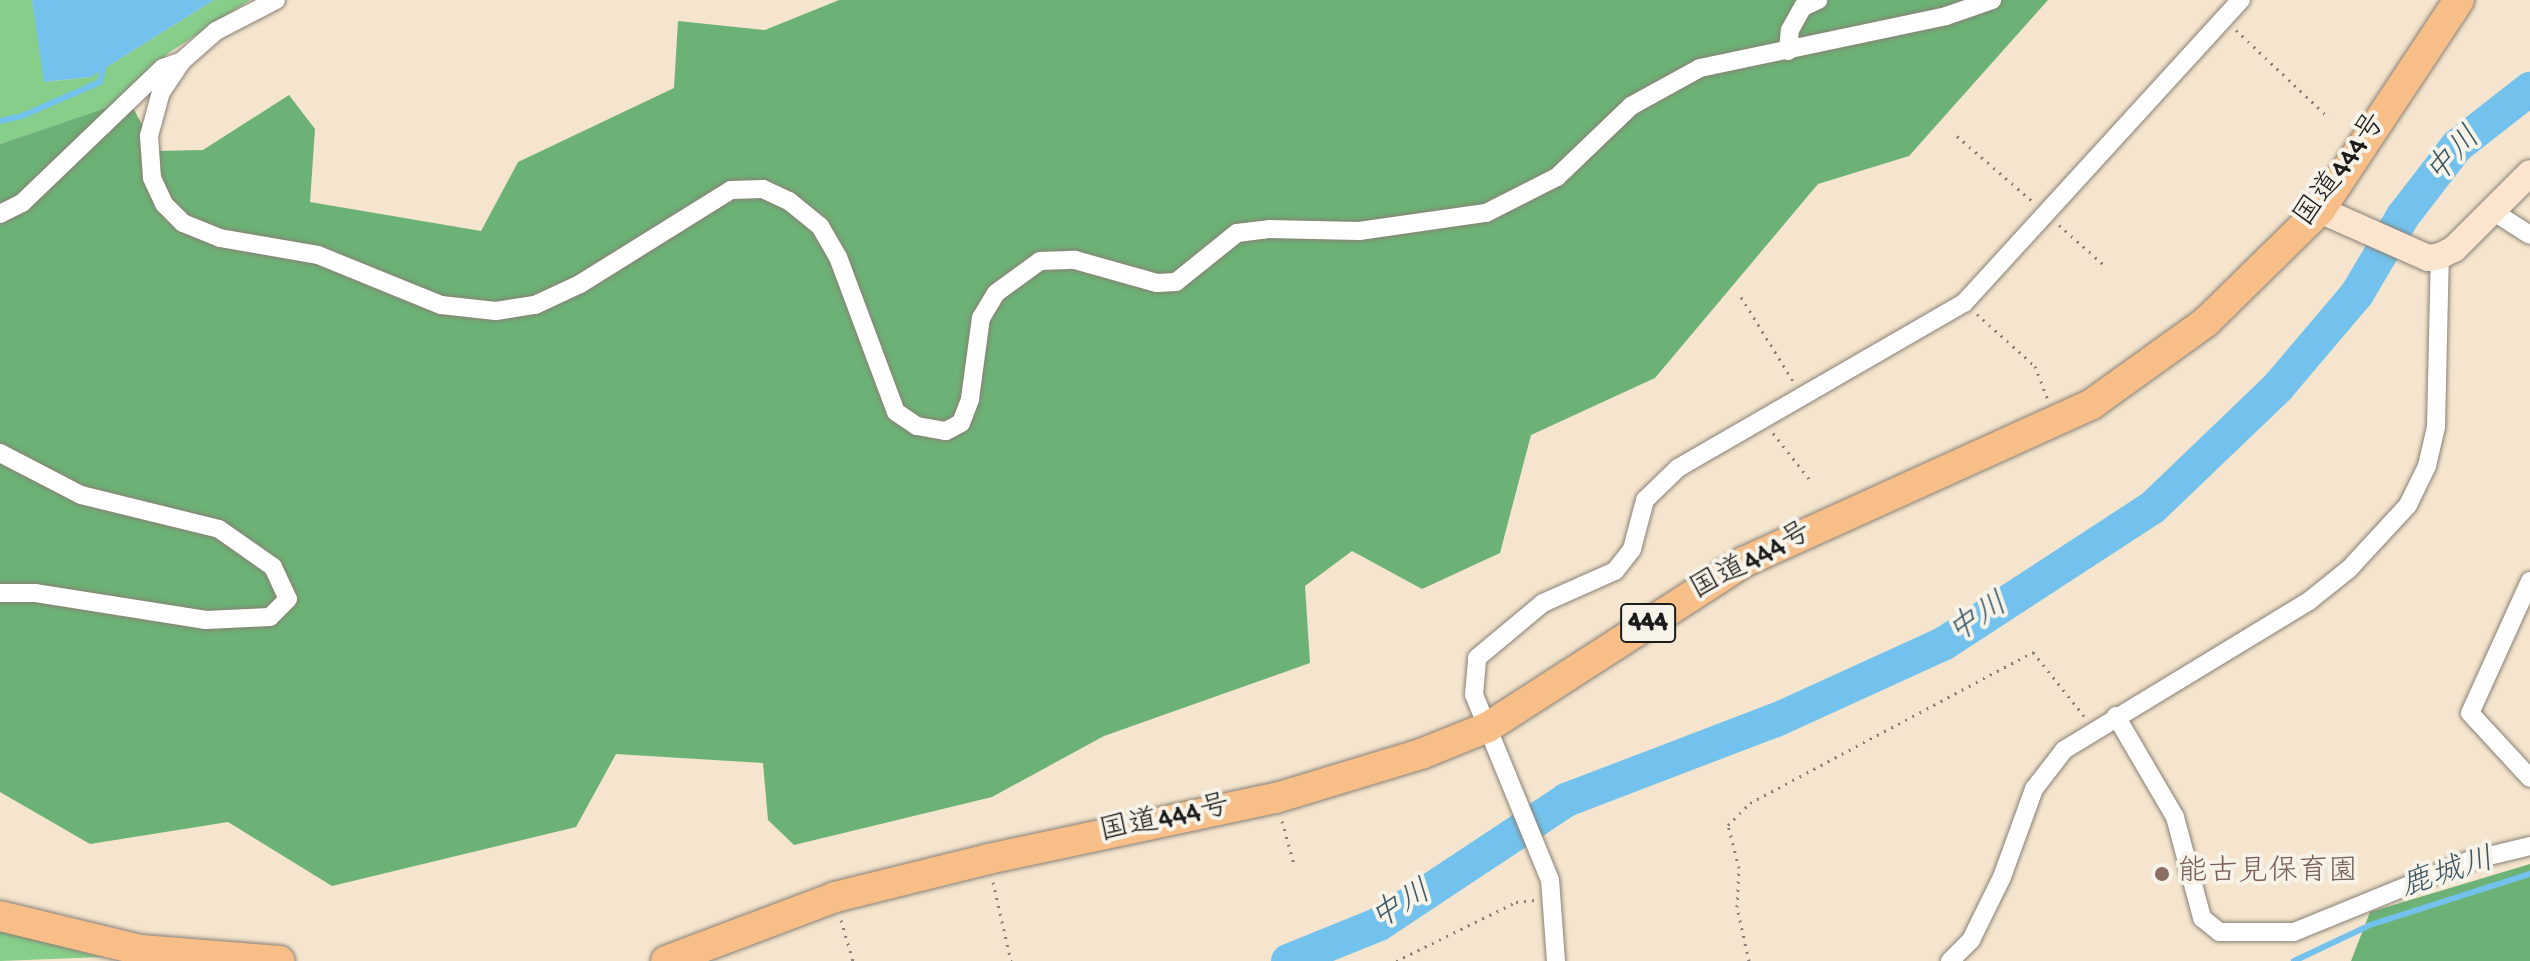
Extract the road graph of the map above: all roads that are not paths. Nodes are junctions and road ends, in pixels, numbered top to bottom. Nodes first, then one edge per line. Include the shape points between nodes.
1 (276, 0) edge
2 (1818, 0) edge
3 (1992, 0) edge
4 (2241, 0) edge
5 (2459, 0) edge
6 (1788, 51) junction
7 (182, 61) junction
8 (2530, 173) edge
9 (2491, 210) junction
10 (0, 214) edge
11 (2329, 215) junction
12 (2530, 235) edge
13 (2434, 257) junction
14 (0, 453) edge
15 (2530, 581) edge
16 (0, 593) edge
17 (2116, 716) junction
18 (1488, 727) junction
19 (2530, 778) edge
20 (2530, 846) edge
21 (0, 916) edge
22 (280, 961) edge
23 (666, 961) edge
24 (1556, 961) edge
25 (1950, 961) edge

1 - 7 street via 216,31
2 - 6 street via 1803,7 1790,30
3 - 6 street via 1946,16
4 - 18 street via 1964,303 1678,468 1645,500 1632,549 1615,571 1543,603 1519,627 1488,645 1477,658 1474,695
5 - 11 highway, 国道444号 / 444
6 - 7 street via 1700,68 1661,86 1631,106 1557,177 1486,213 1359,231 1237,233 1176,282 1157,283 1075,260 1040,261 996,293 981,318 970,399 961,423 946,431 917,426 896,412 838,257 820,226 789,201 763,189 731,190 580,284 535,305 496,311 441,305 318,255 220,238 183,223 164,204 152,178 149,136 161,92
7 - 10 street via 163,68 33,192
8 - 9 main road
9 - 12 street
9 - 13 main road
11 - 13 main road
11 - 18 highway, 国道444号 / 444 via 2206,322 2092,404 1744,562
13 - 17 street via 2436,427 2427,466 2408,505 2349,569 2309,601
14 - 16 street via 81,495 219,529 273,567 288,599 270,617 206,620 36,593
15 - 19 street via 2470,713
17 - 20 street via 2175,817 2202,918 2219,932 2294,932 2468,861
17 - 25 street via 2064,750 2034,789 2002,877 1971,940
18 - 23 highway, 国道444号 / 444 via 1358,777 835,897
18 - 24 street via 1550,889
21 - 22 highway via 141,950

